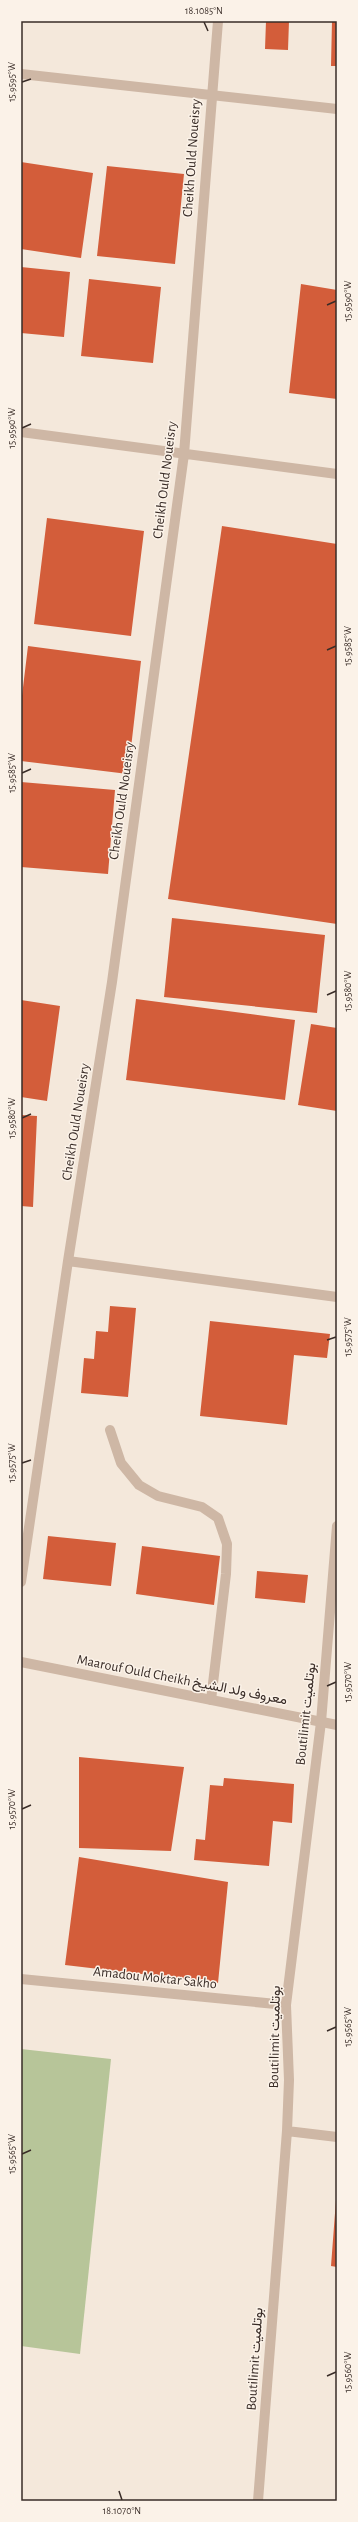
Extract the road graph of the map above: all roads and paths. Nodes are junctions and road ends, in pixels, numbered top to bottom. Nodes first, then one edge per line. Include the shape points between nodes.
1 (218, 21) edge
2 (21, 74) edge
3 (210, 96) junction
4 (337, 109) edge
5 (21, 432) edge
6 (184, 454) junction
7 (337, 474) edge
8 (68, 1261) junction
9 (337, 1297) edge
10 (110, 1430) dead end
11 (337, 1526) edge
12 (21, 1582) edge
13 (21, 1662) edge
14 (211, 1700) junction
15 (321, 1722) junction
16 (337, 1725) edge
17 (21, 1979) edge
18 (286, 2005) junction
19 (287, 2131) junction
20 (337, 2136) edge
21 (258, 2501) edge

1 - 3 street, Cheikh Ould Noueisry
2 - 3 street
3 - 4 street
3 - 6 street, Cheikh Ould Noueisry
5 - 6 street
6 - 7 street
6 - 8 street, Cheikh Ould Noueisry via 112,982
8 - 9 street
8 - 12 street, Cheikh Ould Noueisry
10 - 14 street via 121,1463 139,1485 158,1496 202,1507 218,1518 227,1544 226,1574
11 - 15 street, Boutilimit بوتلميت
13 - 14 street, Maarouf Ould Cheikh معروف ولد الشيخ
14 - 15 street, Maarouf Ould Cheikh معروف ولد الشيخ
15 - 16 street, Maarouf Ould Cheikh معروف ولد الشيخ
15 - 18 street, Boutilimit بوتلميت
17 - 18 street, Amadou Moktar Sakho
18 - 19 street, Boutilimit بوتلميت
19 - 20 street
19 - 21 street, Boutilimit بوتلميت

